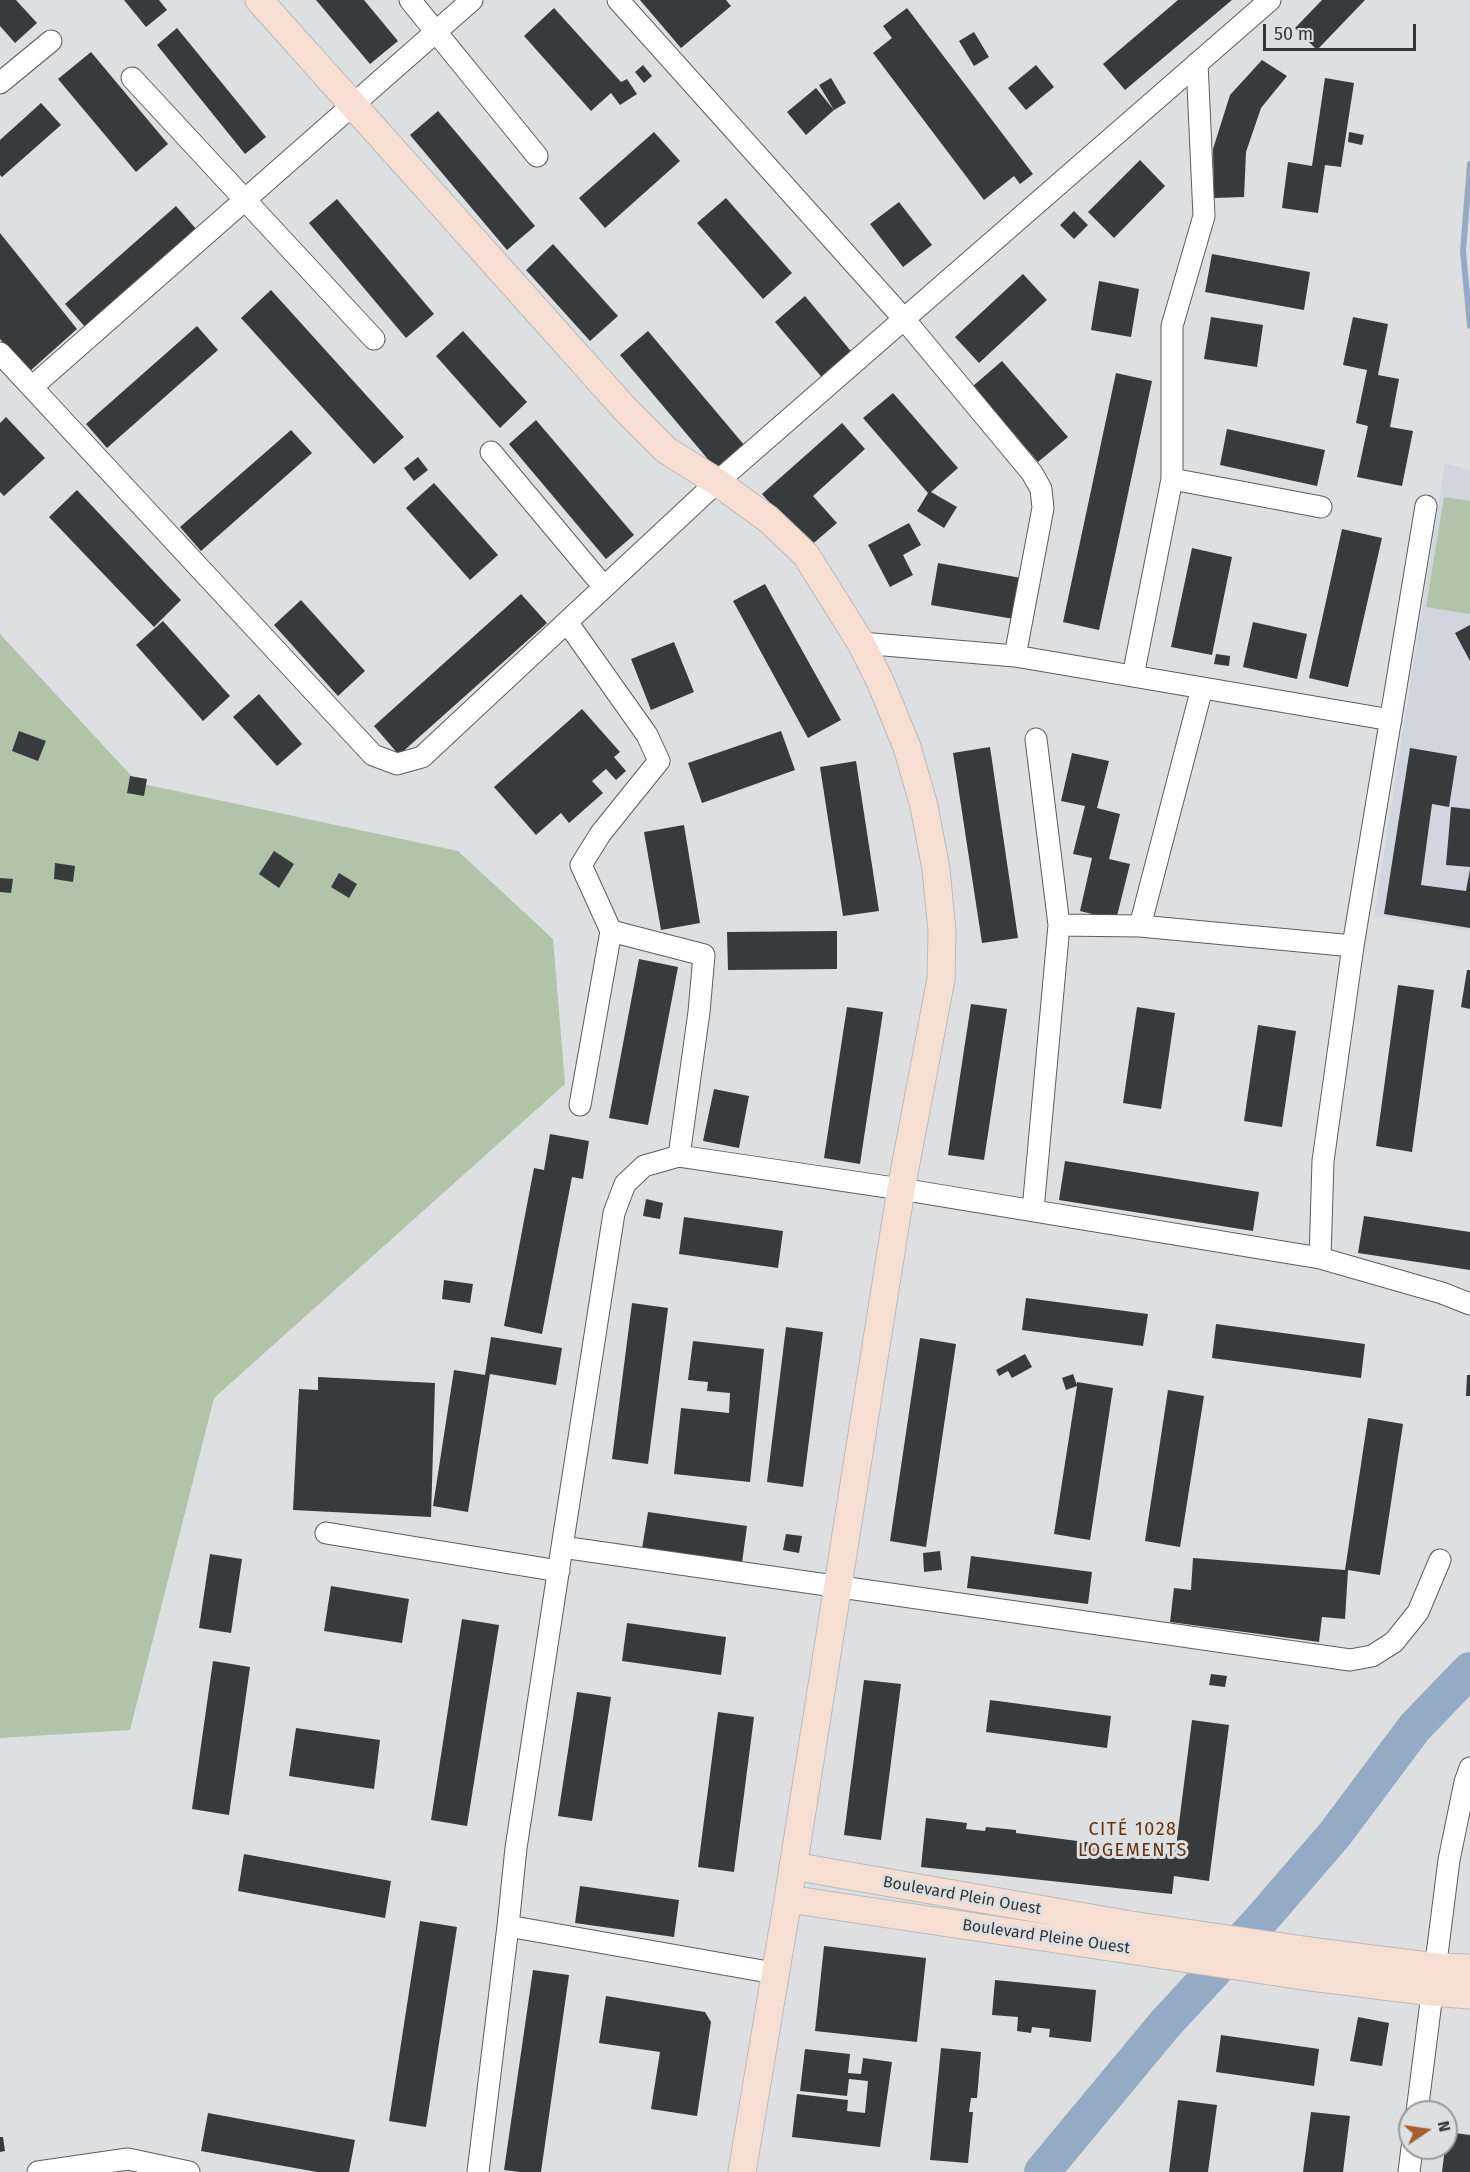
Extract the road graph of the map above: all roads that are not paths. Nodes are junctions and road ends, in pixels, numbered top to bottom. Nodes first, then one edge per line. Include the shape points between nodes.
1 (259, 0) edge
2 (410, 0) edge
3 (472, 0) edge
4 (618, 0) edge
5 (1270, 0) edge
6 (436, 32) junction
7 (51, 41) dead end
8 (1197, 63) junction
9 (132, 78) dead end
10 (0, 83) edge
11 (353, 105) junction
12 (537, 156) dead end
13 (244, 200) junction
14 (904, 319) junction
15 (374, 339) dead end
16 (0, 353) edge
17 (32, 387) junction
18 (491, 452) dead end
19 (1172, 478) junction
20 (717, 482) junction
21 (1426, 506) dead end
22 (1321, 507) dead end
23 (604, 587) junction
24 (567, 622) junction
25 (861, 643) junction
26 (1015, 656) junction
27 (1133, 676) junction
28 (1202, 688) junction
29 (1391, 720) junction
30 (1036, 739) dead end
31 (1059, 925) junction
32 (1140, 927) junction
33 (611, 932) junction
34 (1353, 946) junction
35 (580, 1106) dead end
36 (679, 1156) junction
37 (901, 1189) junction
38 (1033, 1210) junction
39 (1320, 1258) junction
40 (1470, 1304) edge
41 (326, 1533) dead end
42 (562, 1547) junction
43 (1440, 1560) dead end
44 (559, 1571) junction
45 (837, 1588) junction
46 (1470, 1768) edge
47 (793, 1866) junction
48 (788, 1899) junction
49 (508, 1926) junction
50 (1129, 1937) junction
51 (1470, 1968) edge
52 (774, 1973) junction
53 (1434, 1980) junction
54 (1470, 1995) edge
55 (1419, 2100) edge
56 (44, 2171) edge
57 (189, 2172) edge
58 (478, 2172) edge
59 (742, 2172) edge

1 - 11 main road
2 - 6 street
3 - 6 street
4 - 14 street
5 - 8 street
6 - 11 street
6 - 12 street
7 - 10 street
8 - 14 street
8 - 19 street via 1204,216 1172,327
9 - 13 street
11 - 13 street
11 - 20 main road via 625,409 666,450
13 - 15 street
13 - 17 street
14 - 20 street
14 - 26 street via 1032,473 1041,489 1041,527
16 - 17 street
17 - 24 street via 373,755 397,764 422,757
18 - 23 street
19 - 22 street
19 - 27 street
20 - 23 street
20 - 25 main road via 768,519 806,555
21 - 29 street
23 - 24 street
24 - 33 street via 647,735 659,761 601,833 581,865
25 - 26 street
25 - 37 main road via 907,747 924,806 942,931 941,978
26 - 27 street
27 - 28 street
28 - 29 street
28 - 32 street
29 - 34 street
30 - 31 street
31 - 32 street
31 - 38 street
32 - 34 street
33 - 35 street
33 - 36 street via 704,955
34 - 39 street via 1323,1161
36 - 37 street
36 - 42 street via 644,1166 625,1184 614,1213
37 - 38 street
37 - 45 main road
38 - 39 street
39 - 40 street
41 - 44 street
42 - 44 street
42 - 45 street
43 - 45 street via 1418,1612 1394,1642 1372,1656 1350,1660
44 - 49 street via 516,1848
45 - 47 main road
46 - 53 street via 1449,1860
47 - 48 main road
47 - 50 main road, Boulevard Plein Ouest
48 - 50 main road, Boulevard Pleine Ouest
48 - 52 main road
49 - 52 street
49 - 58 street
50 - 53 main road, Boulevard Pleine Ouest
51 - 53 main road
52 - 59 main road
53 - 54 main road
53 - 55 street
56 - 57 street via 128,2159

